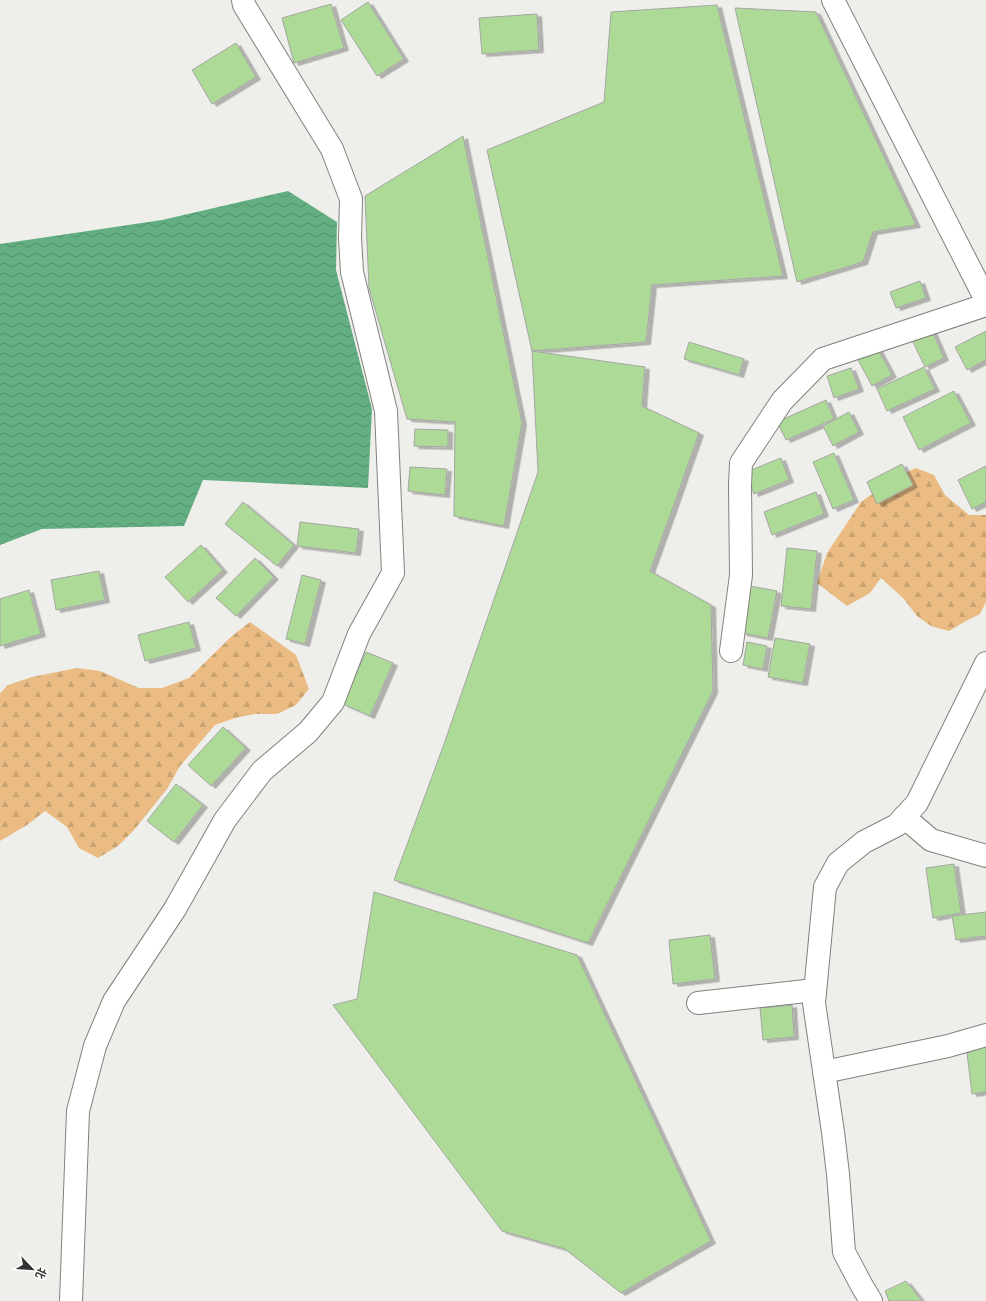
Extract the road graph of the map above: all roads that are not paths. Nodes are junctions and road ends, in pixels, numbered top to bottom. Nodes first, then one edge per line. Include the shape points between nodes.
1 (243, 0) edge
2 (833, 0) edge
3 (986, 300) edge
4 (986, 305) edge
5 (730, 651) dead end
6 (986, 663) edge
7 (904, 817) junction
8 (986, 856) edge
9 (815, 990) junction
10 (698, 1003) dead end
11 (986, 1035) edge
12 (824, 1072) junction
13 (71, 1301) edge
14 (871, 1301) edge

1 - 13 street via 332,149 351,199 352,272 386,411 393,573 359,634 333,702 308,732 262,771 225,820 175,909 114,1001 95,1046 78,1111
2 - 3 street
4 - 5 street via 823,359 782,401 741,463 741,575
6 - 7 street via 916,803
7 - 8 street via 931,840
7 - 9 street via 897,825 864,842 838,863 825,886
9 - 10 street
9 - 12 street via 814,1003
11 - 12 street via 948,1046
12 - 14 street via 838,1174 844,1252

